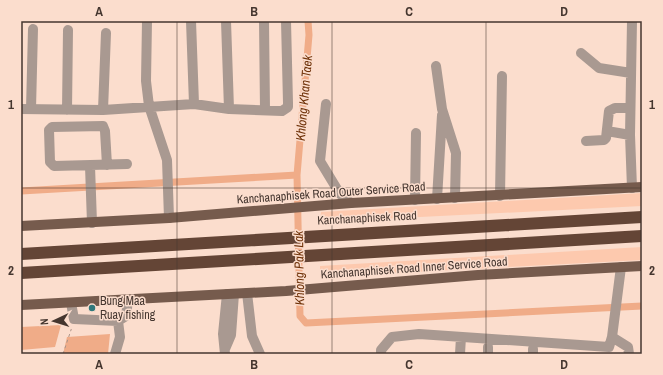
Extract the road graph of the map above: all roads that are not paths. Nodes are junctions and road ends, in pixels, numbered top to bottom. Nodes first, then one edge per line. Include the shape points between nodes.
1 (147, 21) edge
2 (190, 21) edge
3 (226, 21) edge
4 (264, 21) edge
5 (286, 21) edge
6 (632, 21) edge
7 (33, 29) dead end
8 (68, 30) dead end
9 (106, 34) dead end
10 (581, 53) dead end
11 (436, 66) dead end
12 (631, 73) junction
13 (502, 76) dead end
14 (194, 104) junction
15 (326, 104) dead end
16 (149, 106) junction
17 (630, 108) junction
18 (26, 109) edge
19 (229, 109) junction
20 (442, 109) junction
21 (67, 110) junction
22 (103, 110) junction
23 (265, 110) junction
24 (607, 131) junction
25 (416, 133) dead end
26 (630, 135) junction
27 (586, 141) dead end
28 (127, 164) dead end
29 (107, 165) junction
30 (90, 171) junction
31 (637, 187) edge
32 (500, 196) junction
33 (455, 198) junction
34 (437, 199) junction
35 (415, 200) junction
36 (351, 203) junction
37 (642, 217) edge
38 (169, 218) junction
39 (92, 223) junction
40 (21, 226) edge
41 (642, 236) edge
42 (21, 254) edge
43 (642, 266) edge
44 (621, 267) junction
45 (21, 273) edge
46 (247, 293) junction
47 (230, 294) junction
48 (128, 300) junction
49 (71, 303) junction
50 (21, 305) edge
51 (118, 321) junction
52 (461, 337) junction
53 (612, 337) junction
54 (603, 350) edge
55 (225, 352) edge
56 (114, 354) edge
57 (260, 354) edge
58 (381, 354) edge
59 (460, 354) edge
60 (629, 354) edge

1 - 16 street via 146,81
2 - 14 street
3 - 19 street
4 - 23 street
5 - 23 street via 288,106 282,111
6 - 12 street
7 - 18 street
8 - 21 street
9 - 22 street
10 - 12 street via 599,68
11 - 20 street
12 - 17 street
13 - 32 street
14 - 16 street
14 - 19 street
15 - 36 street via 320,161 340,194
16 - 22 street
16 - 38 street via 165,150
17 - 24 street via 615,108 609,111
17 - 26 street
18 - 21 street
19 - 23 street
20 - 33 street via 456,153
20 - 34 street
21 - 22 street
24 - 26 street
24 - 27 street via 604,140
25 - 35 street
26 - 31 street
28 - 29 street
29 - 30 street
29 - 30 street via 103,126 50,129 52,165
30 - 39 street
31 - 32 main road, Kanchanaphisek Road Outer Service Road
32 - 33 main road, Kanchanaphisek Road Outer Service Road
33 - 34 main road, Kanchanaphisek Road Outer Service Road
34 - 35 main road, Kanchanaphisek Road Outer Service Road
35 - 36 main road, Kanchanaphisek Road Outer Service Road
36 - 38 main road, Kanchanaphisek Road Outer Service Road
37 - 42 highway, Kanchanaphisek Road
38 - 39 main road, Kanchanaphisek Road Outer Service Road
39 - 40 main road, Kanchanaphisek Road Outer Service Road
41 - 45 highway
43 - 44 main road, Kanchanaphisek Road Inner Service Road
44 - 46 main road, Kanchanaphisek Road Inner Service Road
44 - 53 street
46 - 47 main road, Kanchanaphisek Road Inner Service Road
46 - 57 street via 252,336
47 - 48 main road, Kanchanaphisek Road Inner Service Road
47 - 55 street via 231,335
48 - 49 main road, Kanchanaphisek Road Inner Service Road
48 - 51 street via 126,316
49 - 50 main road, Kanchanaphisek Road Inner Service Road
49 - 51 street via 74,319
51 - 56 street via 120,336
52 - 54 street
52 - 58 street via 419,334 395,336 386,344
52 - 59 street
53 - 54 street via 610,345
53 - 60 street via 628,347

